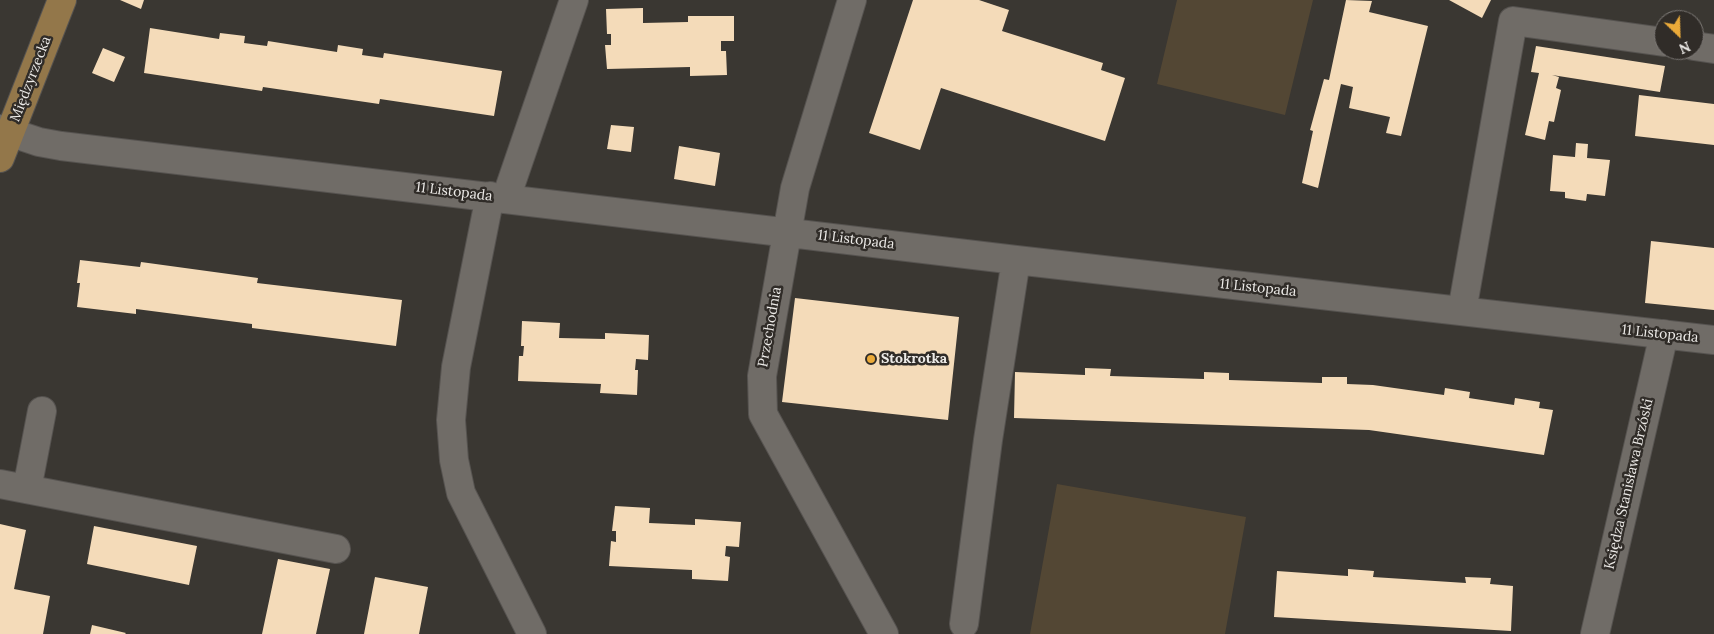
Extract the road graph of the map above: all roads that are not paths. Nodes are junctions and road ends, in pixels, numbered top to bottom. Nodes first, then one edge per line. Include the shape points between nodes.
1 (62, 0) edge
2 (574, 0) edge
3 (852, 0) edge
4 (1514, 10) edge
5 (1654, 40) edge
6 (5, 131) edge
7 (0, 158) edge
8 (498, 197) junction
9 (787, 232) junction
10 (1016, 260) junction
11 (1462, 311) junction
12 (1664, 334) junction
13 (1714, 340) edge
14 (42, 411) dead end
15 (0, 484) edge
16 (27, 489) junction
17 (336, 548) dead end
18 (964, 624) dead end
19 (532, 634) edge
20 (884, 634) edge
21 (1595, 634) edge

1 - 6 main road, Międzyrzecka
2 - 8 street
3 - 9 street, Przechodnia via 795,188
4 - 5 street
4 - 11 street
6 - 7 main road, Międzyrzecka
6 - 8 street, 11 Listopada via 61,146
8 - 9 street, 11 Listopada
8 - 19 street via 456,367 451,420 454,460 462,493
9 - 10 street, 11 Listopada
9 - 20 street, Przechodnia via 762,376 763,414
10 - 11 street, 11 Listopada
10 - 18 street
11 - 12 street, 11 Listopada
12 - 13 street, 11 Listopada
12 - 21 street, Księdza Stanisława Brzóski
14 - 16 street
15 - 16 street
16 - 17 street

